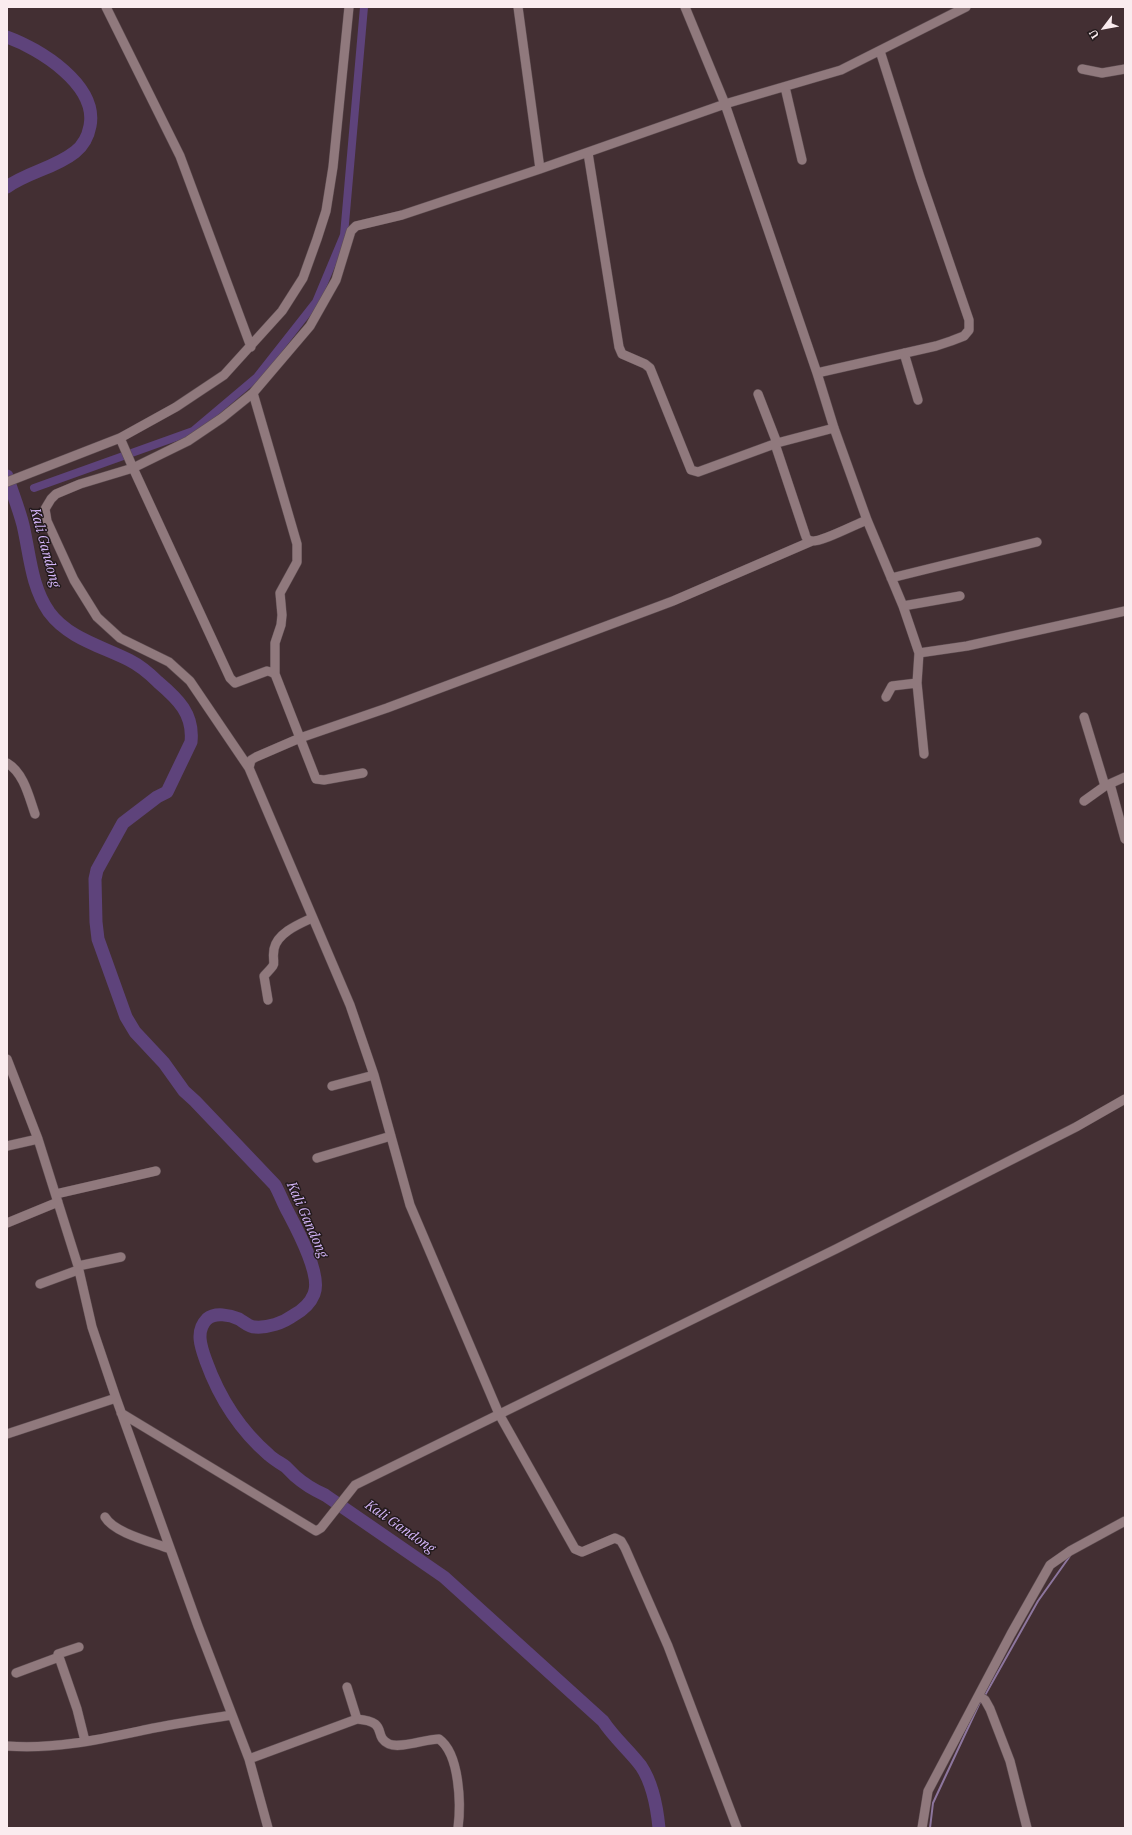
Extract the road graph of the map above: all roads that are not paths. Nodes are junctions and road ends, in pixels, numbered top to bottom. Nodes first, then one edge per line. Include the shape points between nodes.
1 (106, 7) edge
2 (349, 7) edge
3 (518, 7) edge
4 (685, 7) edge
5 (966, 7) edge
6 (880, 51) junction
7 (1082, 69) dead end
8 (1125, 69) edge
9 (785, 87) junction
10 (725, 104) junction
11 (588, 153) junction
12 (802, 160) dead end
13 (540, 169) junction
14 (251, 347) junction
15 (904, 353) junction
16 (817, 374) junction
17 (253, 393) junction
18 (758, 394) dead end
19 (918, 400) dead end
20 (834, 428) junction
21 (121, 441) junction
22 (776, 443) junction
23 (132, 464) junction
24 (7, 482) edge
25 (867, 520) junction
26 (812, 541) junction
27 (1037, 542) dead end
28 (892, 578) junction
29 (960, 596) dead end
30 (903, 606) junction
31 (1125, 611) edge
32 (919, 653) junction
33 (275, 674) junction
34 (917, 683) junction
35 (886, 697) dead end
36 (1084, 717) dead end
37 (300, 738) junction
38 (924, 754) dead end
39 (7, 762) edge
40 (249, 768) junction
41 (363, 773) dead end
42 (1125, 778) edge
43 (1108, 785) junction
44 (1084, 801) dead end
45 (35, 814) dead end
46 (1125, 838) edge
47 (312, 918) junction
48 (268, 1000) dead end
49 (7, 1059) edge
50 (374, 1075) junction
51 (11, 1079) edge
52 (332, 1086) dead end
53 (1125, 1099) edge
54 (391, 1136) junction
55 (38, 1139) junction
56 (7, 1146) edge
57 (318, 1158) dead end
58 (156, 1171) dead end
59 (57, 1198) junction
60 (7, 1223) edge
61 (121, 1257) dead end
62 (78, 1268) junction
63 (40, 1284) dead end
64 (116, 1398) junction
65 (121, 1413) junction
66 (499, 1414) junction
67 (7, 1434) edge
68 (105, 1517) dead end
69 (1125, 1521) edge
70 (170, 1549) junction
71 (79, 1647) dead end
72 (59, 1657) junction
73 (16, 1673) dead end
74 (347, 1687) dead end
75 (981, 1698) junction
76 (232, 1715) junction
77 (357, 1719) junction
78 (85, 1741) junction
79 (7, 1746) edge
80 (249, 1759) junction
81 (268, 1828) edge
82 (458, 1828) edge
83 (737, 1828) edge
84 (922, 1828) edge
85 (1027, 1828) edge

1 - 14 street via 180,156
2 - 14 street via 333,168 322,225 303,278 282,311
3 - 13 street
4 - 10 street
5 - 6 street
6 - 9 street via 841,70
6 - 15 street via 969,320 969,330 964,336
7 - 8 street via 1102,73
9 - 10 street
9 - 12 street
10 - 11 street
10 - 16 street
11 - 13 street
11 - 22 street via 618,347 622,354 650,368 688,466 693,472 698,472
13 - 17 street via 402,215 361,224 354,228 336,280 310,326
14 - 21 street via 224,375
15 - 16 street
15 - 19 street
16 - 20 street
17 - 23 street via 188,441
17 - 33 street via 280,481 298,554 280,593 282,615 275,643
18 - 22 street
20 - 22 street
20 - 25 street
21 - 23 street
21 - 24 street
22 - 26 street via 804,534
23 - 33 street via 230,678 235,683 267,672
23 - 40 street via 56,494 45,509 47,521 74,580 97,616 120,638 169,662 190,680
25 - 26 street
25 - 28 street
26 - 37 street via 673,600 387,708
27 - 28 street
28 - 30 street
29 - 30 street
30 - 32 street
31 - 32 street via 967,646
32 - 34 street
33 - 37 street
34 - 35 street via 892,686
34 - 38 street
36 - 43 street
37 - 40 street via 256,757 251,760
37 - 41 street via 316,779 324,780
39 - 45 street via 24,783
40 - 47 street
42 - 43 street
43 - 44 street
43 - 46 street
47 - 48 street via 291,928 277,942 274,948 275,964 264,976
47 - 50 street via 350,1005
49 - 51 street
50 - 52 street
50 - 54 street
51 - 55 street
53 - 66 street via 1076,1127 836,1249
54 - 57 street
54 - 66 street via 410,1204
55 - 56 street
55 - 59 street
58 - 59 street
59 - 60 street
59 - 62 street
61 - 62 street
62 - 63 street
62 - 64 street via 92,1327
64 - 65 street
64 - 67 street
65 - 66 street via 313,1531 319,1530 354,1485
65 - 70 street
66 - 83 street via 575,1549 582,1552 611,1539 621,1541 668,1646
68 - 70 street via 109,1524 121,1530
69 - 75 street via 1050,1565 1011,1634
70 - 76 street
71 - 72 street via 58,1654
72 - 73 street
72 - 78 street
74 - 77 street
75 - 84 street via 928,1791
75 - 85 street via 1010,1760
76 - 78 street
76 - 80 street
77 - 80 street
77 - 82 street via 374,1722 388,1743 401,1744 436,1739 444,1743 450,1753 460,1793
78 - 79 street via 27,1747
80 - 81 street

